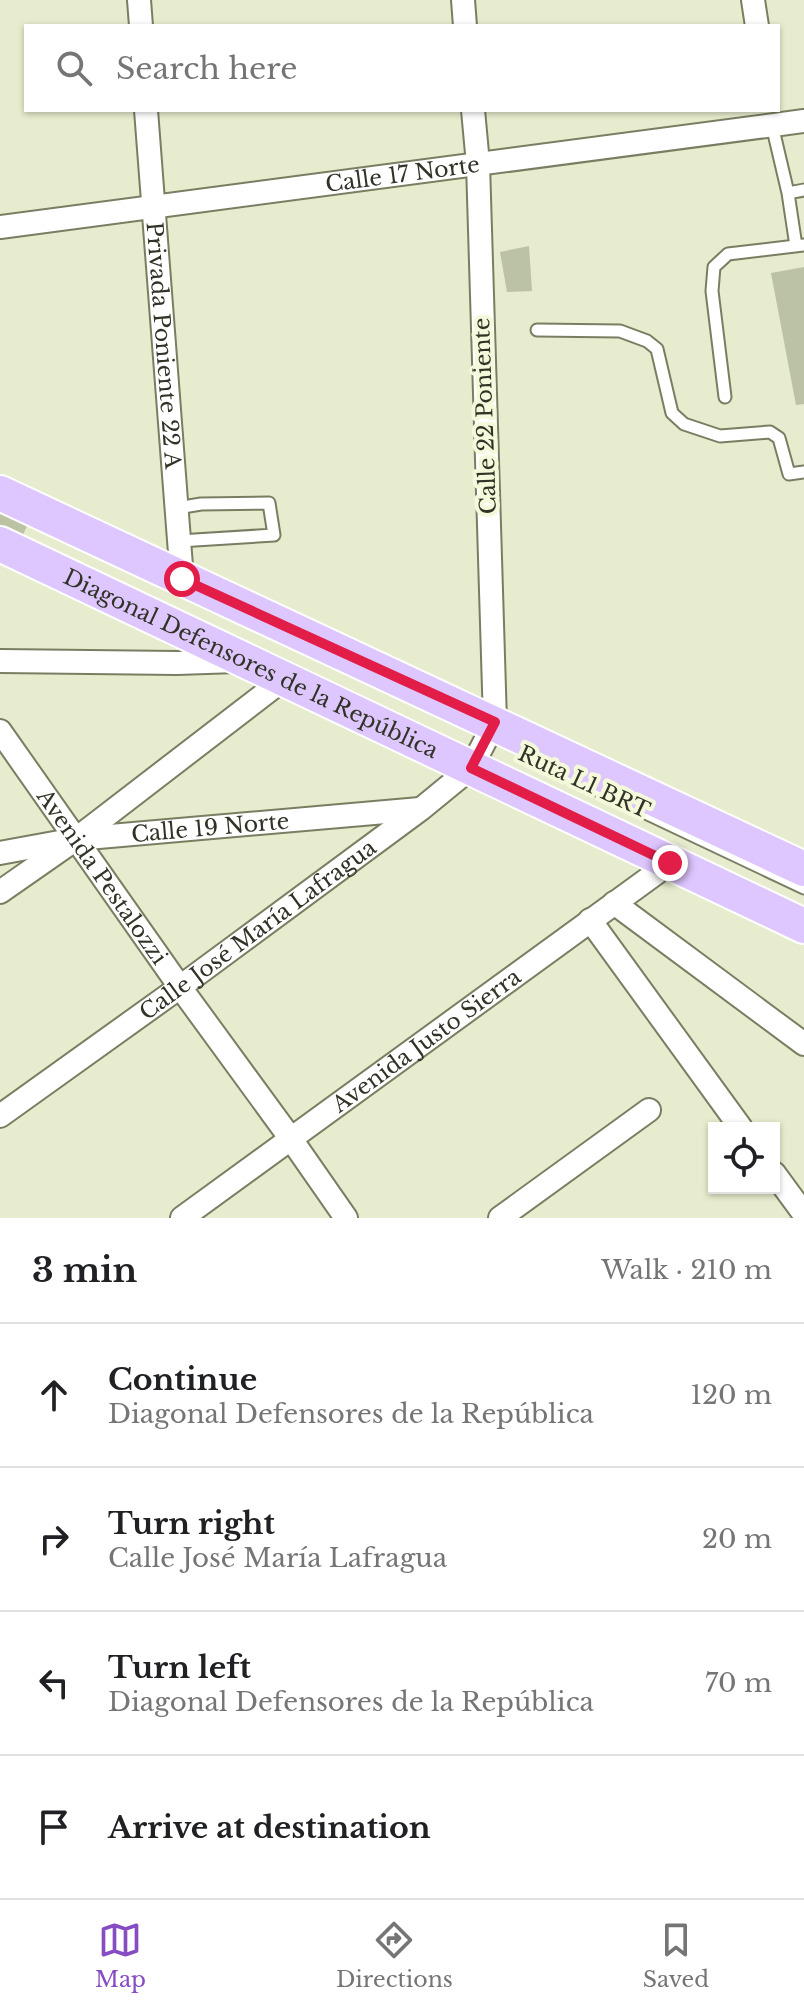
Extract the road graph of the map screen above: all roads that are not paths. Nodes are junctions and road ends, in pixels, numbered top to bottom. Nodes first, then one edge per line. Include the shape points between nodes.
1 (139, 0) edge
2 (463, 0) edge
3 (753, 0) edge
4 (141, 24) edge
5 (465, 24) edge
6 (757, 24) edge
7 (146, 112) edge
8 (473, 112) edge
9 (771, 118) edge
10 (804, 121) edge
11 (478, 164) junction
12 (804, 190) edge
13 (788, 193) junction
14 (154, 207) junction
15 (0, 227) edge
16 (800, 245) edge
17 (537, 330) dead end
18 (725, 397) dead end
19 (804, 472) edge
20 (0, 493) edge
21 (177, 508) junction
22 (179, 541) junction
23 (0, 544) edge
24 (182, 579) junction
25 (0, 661) edge
26 (246, 661) junction
27 (284, 679) junction
28 (0, 731) edge
29 (482, 746) junction
30 (573, 779) dead end
31 (421, 809) junction
32 (76, 839) junction
33 (0, 853) edge
34 (670, 863) junction
35 (804, 869) edge
36 (804, 888) edge
37 (0, 892) edge
38 (614, 903) junction
39 (590, 920) junction
40 (804, 926) edge
41 (180, 987) junction
42 (804, 1044) edge
43 (649, 1110) dead end
44 (0, 1116) edge
45 (737, 1122) edge
46 (291, 1139) junction
47 (780, 1181) edge
48 (804, 1214) edge
49 (182, 1218) edge
50 (346, 1218) edge
51 (500, 1218) edge

1 - 4 street
2 - 5 street
3 - 6 street
7 - 14 street, Privada Poniente 22 A
8 - 11 street, Calle 22 Poniente
9 - 10 street, Calle 17 Norte
9 - 11 street, Calle 17 Norte
9 - 13 lane
11 - 14 street, Calle 17 Norte
11 - 29 street, Calle 22 Poniente
12 - 13 lane
13 - 16 lane
14 - 15 street, Calle 17 Norte
14 - 21 street, Privada Poniente 22 A
16 - 18 lane via 728,254 714,267 712,291
17 - 19 lane via 620,331 647,341 657,349 672,413 684,424 720,436 770,432 779,438 789,474
20 - 24 main road, Diagonal Defensores de la República
21 - 22 street, Privada Poniente 22 A
21 - 22 lane via 269,503 274,535
22 - 24 street, Privada Poniente 22 A
23 - 26 main road, Diagonal Defensores de la República
24 - 29 main road, Diagonal Defensores de la República
25 - 26 street
26 - 27 main road, Diagonal Defensores de la República
27 - 29 main road, Diagonal Defensores de la República
27 - 32 street
28 - 32 street, Avenida Pestalozzi
29 - 31 street, Calle José María Lafragua
29 - 34 main road, Diagonal Defensores de la República
29 - 35 main road, Diagonal Defensores de la República
30 - 36 lane, Ruta L1 BRT
31 - 32 street, Calle 19 Norte
31 - 41 street, Calle José María Lafragua
32 - 33 street, Calle 19 Norte
32 - 37 street
32 - 41 street, Avenida Pestalozzi
34 - 38 street, Avenida Justo Sierra
34 - 40 main road, Diagonal Defensores de la República
38 - 39 street, Avenida Justo Sierra
38 - 42 street
39 - 45 street
39 - 46 street, Avenida Justo Sierra
41 - 44 street, Calle José María Lafragua
41 - 46 street, Avenida Pestalozzi
43 - 51 street
46 - 49 street, Avenida Justo Sierra
46 - 50 street, Avenida Pestalozzi
47 - 48 street

